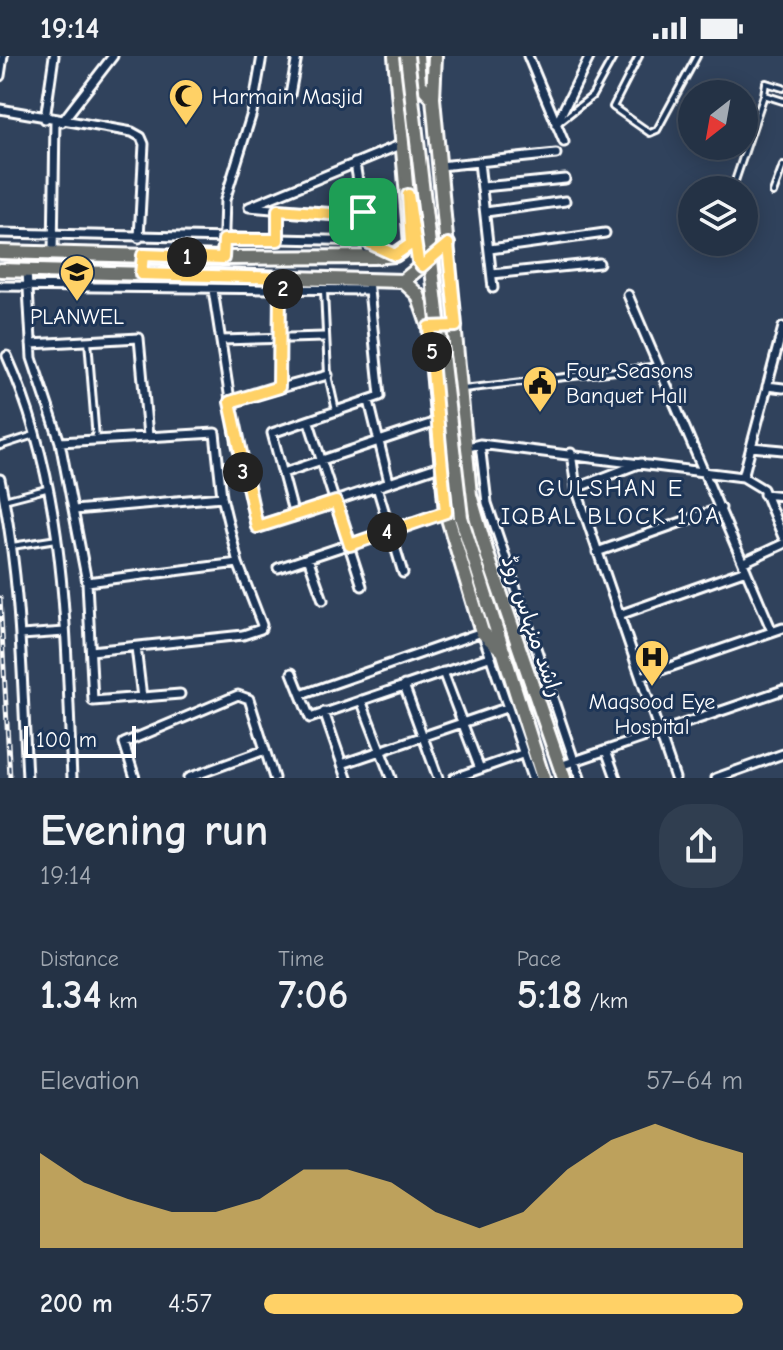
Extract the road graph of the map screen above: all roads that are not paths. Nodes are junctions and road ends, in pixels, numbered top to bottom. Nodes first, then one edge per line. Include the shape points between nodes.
1 (3, 56) edge
2 (54, 56) edge
3 (113, 56) edge
4 (262, 56) edge
5 (297, 56) edge
6 (395, 56) edge
7 (407, 56) edge
8 (417, 56) edge
9 (428, 56) edge
10 (435, 56) edge
11 (528, 56) edge
12 (590, 56) edge
13 (614, 56) edge
14 (639, 56) edge
15 (697, 56) edge
16 (0, 76) edge
17 (783, 88) edge
18 (290, 95) dead end
19 (764, 95) junction
20 (433, 98) junction
21 (783, 101) edge
22 (0, 109) edge
23 (45, 119) junction
24 (58, 121) junction
25 (556, 125) junction
26 (564, 142) dead end
27 (404, 143) junction
28 (556, 154) dead end
29 (479, 162) junction
30 (355, 163) junction
31 (440, 166) junction
32 (783, 166) edge
33 (737, 176) edge
34 (565, 179) dead end
35 (483, 187) junction
36 (773, 193) dead end
37 (408, 195) junction
38 (565, 201) dead end
39 (278, 210) junction
40 (363, 212) junction
41 (486, 212) junction
42 (0, 233) edge
43 (605, 233) dead end
44 (53, 235) junction
45 (139, 238) junction
46 (224, 240) junction
47 (278, 240) junction
48 (365, 241) junction
49 (448, 244) junction
50 (490, 249) junction
51 (0, 252) edge
52 (53, 253) junction
53 (143, 255) junction
54 (390, 255) junction
55 (367, 257) junction
56 (223, 258) junction
57 (599, 263) dead end
58 (422, 266) junction
59 (0, 270) edge
60 (27, 271) junction
61 (141, 274) junction
62 (492, 274) junction
63 (403, 281) junction
64 (285, 285) junction
65 (368, 285) junction
66 (0, 286) edge
67 (26, 287) junction
68 (324, 288) junction
69 (493, 288) dead end
70 (213, 290) junction
71 (628, 295) dead end
72 (456, 326) junction
73 (429, 327) junction
74 (783, 327) edge
75 (324, 337) junction
76 (782, 337) edge
77 (278, 339) junction
78 (221, 340) junction
79 (88, 341) junction
80 (31, 344) junction
81 (7, 356) dead end
82 (661, 366) junction
83 (328, 375) junction
84 (767, 386) junction
85 (279, 387) junction
86 (783, 388) edge
87 (463, 389) junction
88 (369, 401) junction
89 (230, 402) junction
90 (336, 411) junction
91 (439, 421) junction
92 (309, 422) junction
93 (36, 434) junction
94 (148, 436) junction
95 (96, 439) junction
96 (60, 442) junction
97 (378, 442) junction
98 (0, 446) edge
99 (474, 446) junction
100 (751, 447) junction
101 (783, 450) edge
102 (571, 453) junction
103 (322, 460) junction
104 (642, 463) junction
105 (443, 465) junction
106 (706, 472) junction
107 (283, 473) junction
108 (743, 477) junction
109 (0, 479) edge
110 (389, 482) junction
111 (377, 487) junction
112 (576, 488) junction
113 (49, 489) junction
114 (764, 494) junction
115 (783, 496) edge
116 (222, 497) junction
117 (4, 500) junction
118 (336, 502) junction
119 (721, 508) junction
120 (74, 510) junction
121 (446, 512) junction
122 (294, 516) junction
123 (390, 531) junction
124 (783, 537) edge
125 (59, 538) junction
126 (783, 544) edge
127 (350, 545) junction
128 (12, 546) junction
129 (597, 552) junction
130 (308, 558) junction
131 (238, 563) junction
132 (745, 566) junction
133 (278, 568) dead end
134 (403, 573) dead end
135 (87, 582) junction
136 (362, 586) dead end
137 (323, 600) dead end
138 (619, 615) junction
139 (783, 628) edge
140 (772, 631) junction
141 (65, 632) junction
142 (482, 632) junction
143 (21, 635) junction
144 (136, 647) junction
145 (91, 651) junction
146 (504, 652) junction
147 (489, 657) junction
148 (443, 672) junction
149 (292, 673) dead end
150 (641, 677) junction
151 (404, 685) junction
152 (783, 690) edge
153 (180, 694) dead end
154 (301, 695) junction
155 (142, 698) junction
156 (361, 700) junction
157 (506, 708) junction
158 (324, 712) junction
159 (464, 725) junction
160 (660, 732) junction
161 (422, 738) junction
162 (265, 750) junction
163 (606, 750) junction
164 (380, 751) junction
165 (522, 754) junction
166 (783, 754) edge
167 (574, 761) junction
168 (342, 764) junction
169 (480, 769) junction
170 (562, 772) edge
171 (27, 778) edge
172 (72, 778) edge
173 (135, 778) edge
174 (188, 778) edge
175 (274, 778) edge
176 (347, 778) edge
177 (391, 778) edge
178 (438, 778) edge
179 (454, 778) edge
180 (532, 778) edge
181 (543, 778) edge
182 (580, 778) edge
183 (616, 778) edge
184 (675, 778) edge
185 (716, 778) edge

1 - 16 street
2 - 23 street
3 - 24 street
4 - 46 street via 252,113 225,200
5 - 18 street
6 - 27 main road
7 - 146 main road, راشد منہاس روڈ, bridge via 461,517
8 - 20 main road via 419,83
9 - 20 main road
10 - 20 main road, راشد منہاس روڈ
11 - 25 street
12 - 25 street
13 - 25 lane via 592,96
14 - 15 lane via 613,107 650,133 657,130
17 - 19 lane via 766,83
19 - 21 lane
19 - 33 lane
20 - 31 main road, راشد منہاس روڈ
22 - 23 street
23 - 24 street
24 - 44 street
24 - 45 street via 141,137
25 - 26 street
27 - 30 street
27 - 37 main road
28 - 29 street
29 - 31 street
29 - 35 street
30 - 39 street via 249,207
30 - 40 street
31 - 49 main road, راشد منہاس روڈ
32 - 36 lane
34 - 35 street
35 - 41 street
37 - 54 main road via 411,244
37 - 58 main road
38 - 41 street
39 - 40 street
39 - 47 street
40 - 48 street
41 - 50 street
42 - 44 street
43 - 50 street
44 - 45 street
44 - 52 street
45 - 46 street
46 - 47 street
46 - 56 street
47 - 48 street
48 - 54 street
48 - 55 street
49 - 58 main road
49 - 72 main road, راشد منہاس روڈ
50 - 62 street
51 - 52 main road
52 - 53 main road
53 - 56 main road
53 - 61 main road
54 - 55 main road
55 - 56 main road
57 - 62 street
58 - 63 main road
59 - 60 main road
60 - 61 main road
60 - 67 street
61 - 64 main road
62 - 69 street
63 - 65 main road
63 - 73 main road via 418,295
64 - 65 main road
64 - 68 street
64 - 70 street
64 - 77 street
65 - 68 street
65 - 88 street via 380,394
66 - 67 street
67 - 70 street
67 - 80 street
68 - 75 lane
70 - 78 street
71 - 82 street
72 - 73 main road
72 - 87 main road, راشد منہاس روڈ
73 - 91 main road
74 - 76 street
75 - 77 street
75 - 83 lane
76 - 84 street
77 - 78 street
77 - 85 street
78 - 89 street
79 - 80 street
79 - 94 street via 139,338
79 - 95 lane
80 - 96 street
81 - 93 street
82 - 87 lane
82 - 106 street
83 - 85 street
83 - 90 lane
84 - 86 street
84 - 100 street
85 - 89 street
87 - 99 main road, راشد منہاس روڈ
88 - 90 street
88 - 97 street
89 - 122 street via 255,525 260,528
90 - 92 street
91 - 97 street
91 - 105 main road
92 - 103 street
92 - 107 street via 272,433
93 - 98 lane
93 - 113 street
94 - 95 street
94 - 116 street via 215,433
95 - 96 street
96 - 120 street
97 - 103 street
97 - 110 street
99 - 102 street
99 - 167 street via 487,503
99 - 170 main road, راشد منہاس روڈ via 470,495
100 - 101 street
100 - 108 street
102 - 104 street
102 - 112 street
103 - 107 street
103 - 118 street
104 - 106 street
104 - 112 street
105 - 110 street
105 - 121 main road
106 - 108 street
106 - 119 street
107 - 122 street
108 - 114 street
109 - 117 street
110 - 111 street
111 - 118 street
111 - 123 street
112 - 129 street
113 - 117 lane
113 - 125 street
114 - 115 street
114 - 124 street
116 - 120 street
116 - 131 street
117 - 128 street
118 - 122 street
118 - 127 street
119 - 129 street
119 - 132 street
120 - 135 street
121 - 123 street
121 - 142 main road
123 - 127 street
123 - 134 street
125 - 128 lane
125 - 141 street
126 - 132 street
127 - 130 street
127 - 136 street
128 - 143 street
129 - 138 street
130 - 133 street
130 - 137 street
131 - 135 street
131 - 144 street via 261,629
132 - 138 street
132 - 140 street
135 - 145 street
138 - 150 street
139 - 140 street
140 - 150 street
141 - 143 street
141 - 172 street
142 - 146 main road
142 - 147 street
142 - 154 street
143 - 171 street
144 - 145 street
144 - 155 street
145 - 155 street via 94,703
146 - 181 main road, راشد منہاس روڈ
147 - 148 street
147 - 157 street
148 - 151 street
148 - 159 street
149 - 154 street
150 - 160 street
151 - 156 street
151 - 161 street
152 - 160 street
153 - 155 street
154 - 158 street via 307,717
156 - 158 street
156 - 164 street
157 - 159 street
157 - 165 street
158 - 168 street
159 - 161 street
159 - 169 street
160 - 163 street
160 - 184 street
161 - 164 street
161 - 178 street
162 - 173 street via 249,699 238,695 123,744
162 - 174 street
162 - 175 street
163 - 167 street
163 - 183 street
164 - 168 street
164 - 177 street
165 - 169 street
165 - 180 street
166 - 185 street
167 - 170 street
167 - 182 street
168 - 176 street
169 - 179 street

